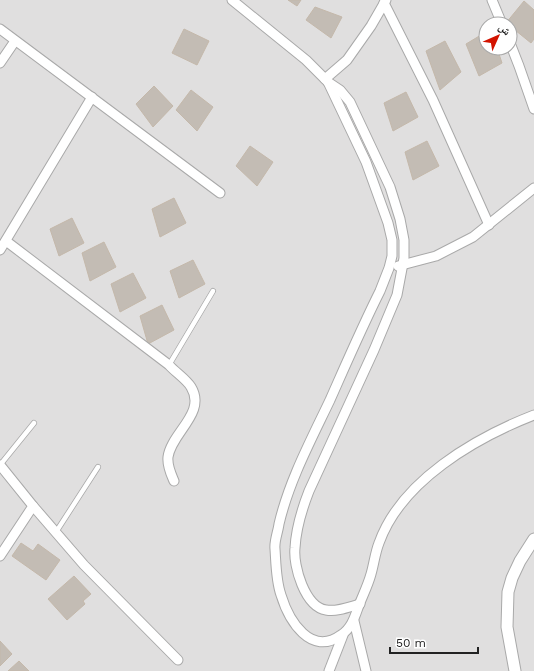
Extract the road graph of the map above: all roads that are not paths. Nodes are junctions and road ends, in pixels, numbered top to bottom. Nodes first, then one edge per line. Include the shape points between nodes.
1 (232, 0) edge
2 (492, 0) edge
3 (385, 2) edge
4 (499, 16) edge
5 (0, 29) edge
6 (15, 41) junction
7 (516, 56) edge
8 (0, 63) edge
9 (327, 81) junction
10 (92, 97) junction
11 (534, 109) edge
12 (534, 188) edge
13 (220, 193) dead end
14 (489, 225) junction
15 (6, 241) junction
16 (0, 250) edge
17 (403, 265) junction
18 (389, 268) junction
19 (213, 291) dead end
20 (168, 365) junction
21 (534, 415) edge
22 (34, 423) dead end
23 (0, 465) edge
24 (98, 467) dead end
25 (174, 481) dead end
26 (33, 506) junction
27 (56, 532) junction
28 (534, 539) edge
29 (0, 556) edge
30 (360, 604) junction
31 (354, 621) junction
32 (343, 634) junction
33 (178, 660) dead end
34 (329, 671) edge
35 (366, 671) edge
36 (515, 671) edge

1 - 9 street via 306,60
2 - 4 street
3 - 9 street via 347,60
3 - 14 street via 434,100
5 - 6 street
6 - 8 street
6 - 10 street
7 - 11 street
9 - 17 street via 340,90 354,109 390,187 404,240
9 - 18 street via 366,162 388,223 392,240
10 - 13 street
10 - 15 street
12 - 14 street
14 - 17 street via 473,237 442,253
15 - 16 street
15 - 20 street
17 - 18 street
17 - 30 street via 397,295 309,491 302,511 295,549 300,580 311,601 326,610
18 - 32 street via 301,462 284,505 275,545 280,594 295,624 309,638 320,643 331,642
19 - 20 lane
20 - 25 street via 190,386 195,401 193,412 171,447 168,458
21 - 30 street via 486,437 450,459 414,488 400,504 380,541
22 - 23 lane
23 - 26 street
24 - 27 lane
26 - 27 street
26 - 29 street
27 - 33 street via 84,565
28 - 36 street via 520,561 508,592 507,627
30 - 31 street
31 - 32 street
31 - 35 street
32 - 34 street

